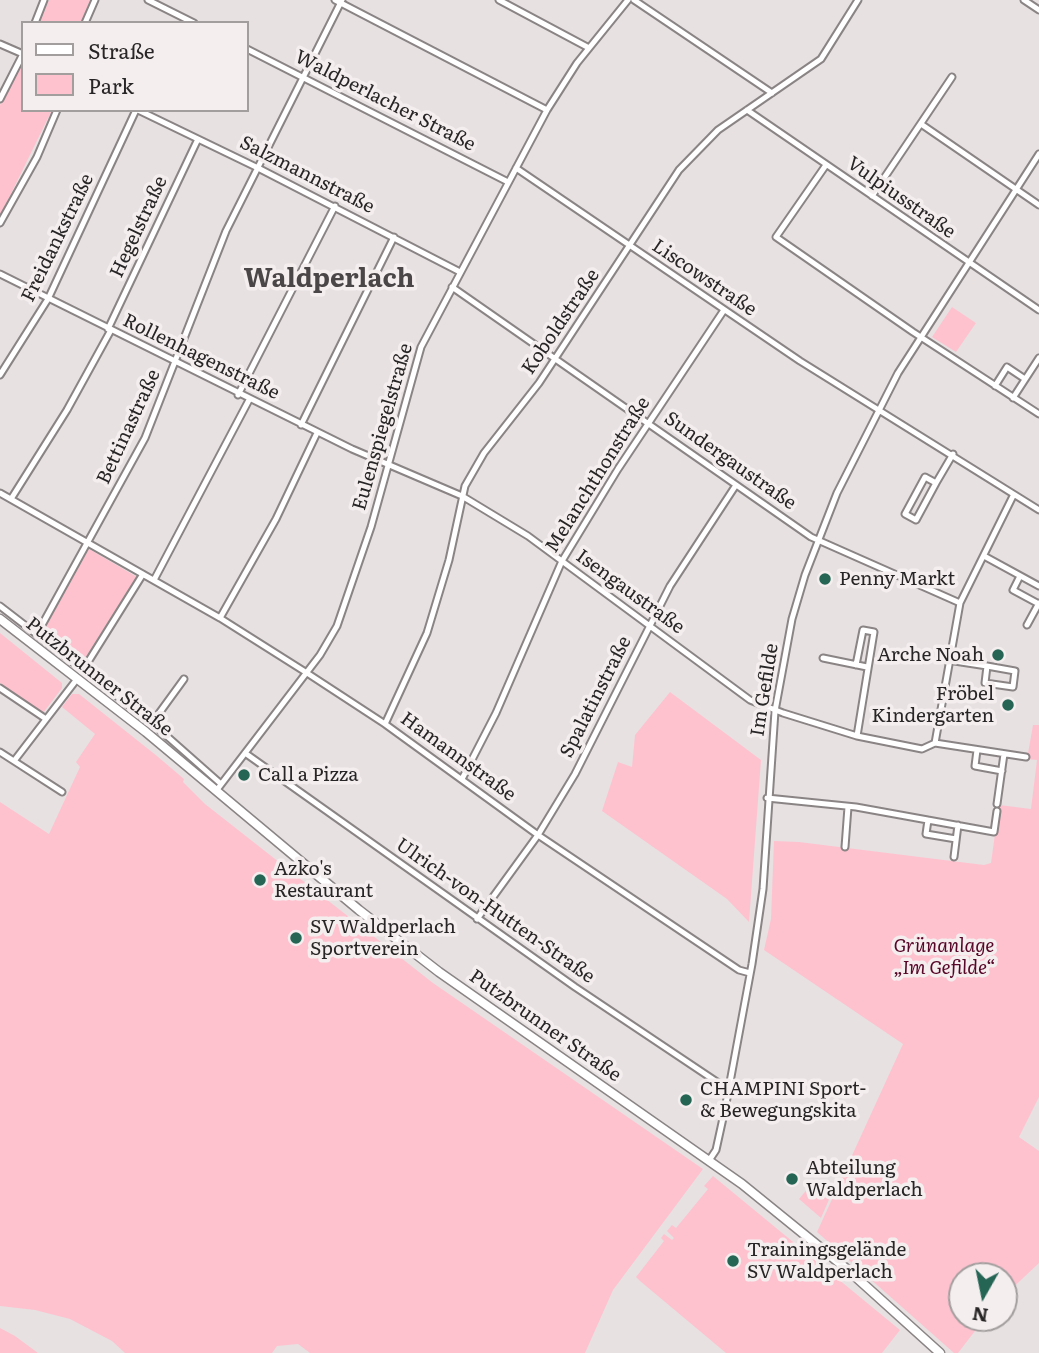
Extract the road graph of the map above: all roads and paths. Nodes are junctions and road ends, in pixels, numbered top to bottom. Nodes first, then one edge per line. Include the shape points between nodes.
1 (44, 0) edge
2 (95, 0) edge
3 (148, 0) edge
4 (499, 0) edge
5 (631, 0) edge
6 (858, 0) edge
7 (1024, 0) edge
8 (340, 1) edge
9 (1039, 10) edge
10 (36, 21) edge
11 (86, 21) edge
12 (190, 21) edge
13 (0, 44) edge
14 (589, 48) junction
15 (248, 50) edge
16 (21, 53) edge
17 (21, 58) edge
18 (303, 77) junction
19 (952, 77) dead end
20 (772, 93) junction
21 (0, 99) edge
22 (547, 110) junction
23 (747, 110) junction
24 (56, 112) edge
25 (136, 112) edge
26 (141, 112) edge
27 (920, 124) junction
28 (198, 139) junction
29 (1039, 154) edge
30 (826, 165) junction
31 (258, 167) junction
32 (516, 167) junction
33 (508, 182) junction
34 (1016, 190) junction
35 (872, 196) junction
36 (1039, 205) edge
37 (335, 206) junction
38 (0, 223) edge
39 (394, 237) junction
40 (630, 246) junction
41 (968, 262) junction
42 (460, 272) junction
43 (0, 274) edge
44 (452, 287) junction
45 (48, 299) junction
46 (724, 310) junction
47 (1039, 310) edge
48 (109, 330) junction
49 (920, 337) junction
50 (556, 358) junction
51 (1039, 358) edge
52 (176, 364) junction
53 (0, 375) edge
54 (1025, 379) junction
55 (995, 386) junction
56 (239, 395) junction
57 (1013, 398) junction
58 (249, 400) junction
59 (878, 410) junction
60 (1039, 414) edge
61 (648, 423) junction
62 (301, 425) junction
63 (317, 433) junction
64 (953, 454) junction
65 (389, 466) junction
66 (936, 483) junction
67 (736, 485) junction
68 (0, 493) edge
69 (462, 496) junction
70 (1013, 496) junction
71 (11, 499) junction
72 (1039, 510) edge
73 (818, 540) junction
74 (89, 542) junction
75 (984, 556) junction
76 (562, 561) junction
77 (143, 574) junction
78 (1020, 576) junction
79 (154, 580) junction
80 (1039, 586) edge
81 (960, 603) junction
82 (1039, 604) edge
83 (0, 606) edge
84 (220, 618) junction
85 (0, 619) edge
86 (1027, 625) dead end
87 (650, 626) junction
88 (37, 634) junction
89 (823, 658) dead end
90 (948, 660) junction
91 (856, 665) junction
92 (987, 666) junction
93 (867, 667) junction
94 (83, 670) junction
95 (307, 673) junction
96 (78, 679) junction
97 (184, 679) dead end
98 (0, 688) edge
99 (775, 711) junction
100 (46, 719) junction
101 (152, 723) junction
102 (385, 724) junction
103 (857, 736) junction
104 (935, 743) junction
105 (977, 750) junction
106 (0, 751) edge
107 (245, 753) junction
108 (1004, 754) junction
109 (1026, 757) dead end
110 (14, 761) junction
111 (1002, 771) junction
112 (462, 779) junction
113 (218, 788) junction
114 (62, 792) dead end
115 (767, 798) junction
116 (848, 807) junction
117 (928, 820) junction
118 (958, 825) junction
119 (538, 835) junction
120 (957, 839) junction
121 (845, 847) dead end
122 (954, 857) dead end
123 (477, 919) junction
124 (750, 973) junction
125 (729, 1090) junction
126 (709, 1159) junction
127 (940, 1353) edge

1 - 10 street
2 - 11 street
3 - 12 street
4 - 14 street
5 - 14 street, Eulenspiegelstraße
5 - 20 street
6 - 20 street, Koboldstraße via 821,59
7 - 9 street
8 - 18 street, Bettinastraße
8 - 22 street
13 - 16 street
14 - 22 street, Eulenspiegelstraße
15 - 18 street, Waldperlacher Straße
17 - 21 street
18 - 31 street, Bettinastraße
18 - 33 street, Waldperlacher Straße
19 - 27 street
20 - 23 street, Koboldstraße
22 - 32 street, Eulenspiegelstraße
23 - 30 street, Vulpiusstraße
23 - 40 street, Koboldstraße via 718,130 685,164
24 - 38 street
25 - 45 street, Freidankstraße
26 - 28 street, Salzmannstraße
27 - 34 street
27 - 35 street
28 - 31 street, Salzmannstraße
28 - 48 street, Hegelstraße
29 - 34 street, Im Gefilde
30 - 35 street, Vulpiusstraße
30 - 49 street via 776,237
31 - 37 street, Salzmannstraße
31 - 52 street, Bettinastraße via 226,231
32 - 33 street, Eulenspiegelstraße
32 - 40 street, Liscowstraße
33 - 42 street, Eulenspiegelstraße
34 - 36 street
34 - 41 street, Im Gefilde
35 - 41 street, Vulpiusstraße
37 - 39 street, Salzmannstraße
37 - 56 street
39 - 42 street, Salzmannstraße
39 - 62 street
40 - 46 street, Liscowstraße
40 - 50 street, Koboldstraße
41 - 47 street, Vulpiusstraße
41 - 49 street, Im Gefilde
42 - 44 street, Eulenspiegelstraße
43 - 45 street, Rollenhagenstraße
44 - 50 street, Sundergaustraße
44 - 65 street, Eulenspiegelstraße via 421,347
45 - 48 street, Rollenhagenstraße
45 - 53 street, Freidankstraße
46 - 59 street, Liscowstraße
46 - 61 street, Melanchthonstraße
48 - 52 street, Rollenhagenstraße
48 - 71 street, Hegelstraße via 73,400
49 - 55 street
49 - 59 street, Im Gefilde
50 - 61 street, Sundergaustraße
50 - 69 street, Koboldstraße via 484,453
51 - 54 street
52 - 56 street, Rollenhagenstraße
52 - 74 street, Bettinastraße via 145,438
54 - 55 street via 1007,367
54 - 57 street
55 - 57 street
56 - 58 street, Rollenhagenstraße
57 - 60 street
58 - 62 street, Rollenhagenstraße
58 - 79 street
59 - 64 street, Liscowstraße
59 - 73 street, Im Gefilde
61 - 67 street, Sundergaustraße
61 - 76 street, Melanchthonstraße
62 - 63 street, Rollenhagenstraße
63 - 65 street, Rollenhagenstraße
63 - 84 street via 276,519
64 - 66 street
64 - 70 street, Liscowstraße
65 - 69 street, Isengaustraße
65 - 95 street, Eulenspiegelstraße via 342,613
66 - 66 street via 916,520 905,514 925,477
67 - 73 street, Sundergaustraße
67 - 87 street, Spalatinstraße via 679,570
68 - 71 street, Hamannstraße
69 - 76 street, Isengaustraße
69 - 102 street, Koboldstraße via 428,633
70 - 72 street, Liscowstraße
70 - 75 street
71 - 74 street, Hamannstraße
73 - 81 street, Sundergaustraße
73 - 99 street, Im Gefilde via 792,619
74 - 77 street, Hamannstraße
74 - 88 street, Bettinastraße
75 - 78 street
75 - 81 street
76 - 87 street, Isengaustraße
76 - 112 street, Melanchthonstraße
77 - 79 street, Hamannstraße
77 - 94 street
78 - 80 street
78 - 82 street via 1013,590
79 - 84 street, Hamannstraße
81 - 90 street
82 - 86 street
83 - 88 street, Putzbrunner Straße
84 - 95 street, Hamannstraße
85 - 96 main road, Putzbrunner Straße
87 - 99 street, Isengaustraße via 750,700
87 - 119 street, Spalatinstraße via 586,754
88 - 94 street, Putzbrunner Straße
89 - 91 street
90 - 92 street
90 - 104 street
91 - 93 street
91 - 93 street via 863,630 874,632
92 - 92 street via 1015,671 1013,687 985,682
93 - 103 street
94 - 101 street, Putzbrunner Straße
95 - 102 street, Hamannstraße
95 - 107 street, Eulenspiegelstraße
96 - 100 street
96 - 113 main road, Putzbrunner Straße
97 - 101 street
98 - 100 street
99 - 103 street, Isengaustraße
99 - 115 street, Im Gefilde
100 - 110 street
101 - 113 street, Putzbrunner Straße
102 - 112 street, Hamannstraße
103 - 104 street, Isengaustraße via 922,749
104 - 105 street, Isengaustraße
105 - 108 street, Isengaustraße
105 - 111 street via 975,766
106 - 110 street
107 - 113 street, Eulenspiegelstraße
107 - 123 street, Ulrich-von-Hutten-Straße
108 - 109 street, Isengaustraße
108 - 111 street
110 - 114 street
111 - 118 street via 994,832
112 - 119 street, Hamannstraße
113 - 126 main road, Putzbrunner Straße via 359,911 439,972
115 - 116 street
115 - 124 street, Im Gefilde via 763,889
116 - 117 street
116 - 121 street
117 - 118 street
117 - 120 street via 926,834
118 - 120 street
119 - 123 street, Spalatinstraße
119 - 124 street, Hamannstraße
120 - 122 street
123 - 125 street, Ulrich-von-Hutten-Straße
124 - 125 street, Im Gefilde
125 - 126 street, Im Gefilde via 716,1150
126 - 127 main road, Putzbrunner Straße via 813,1241

